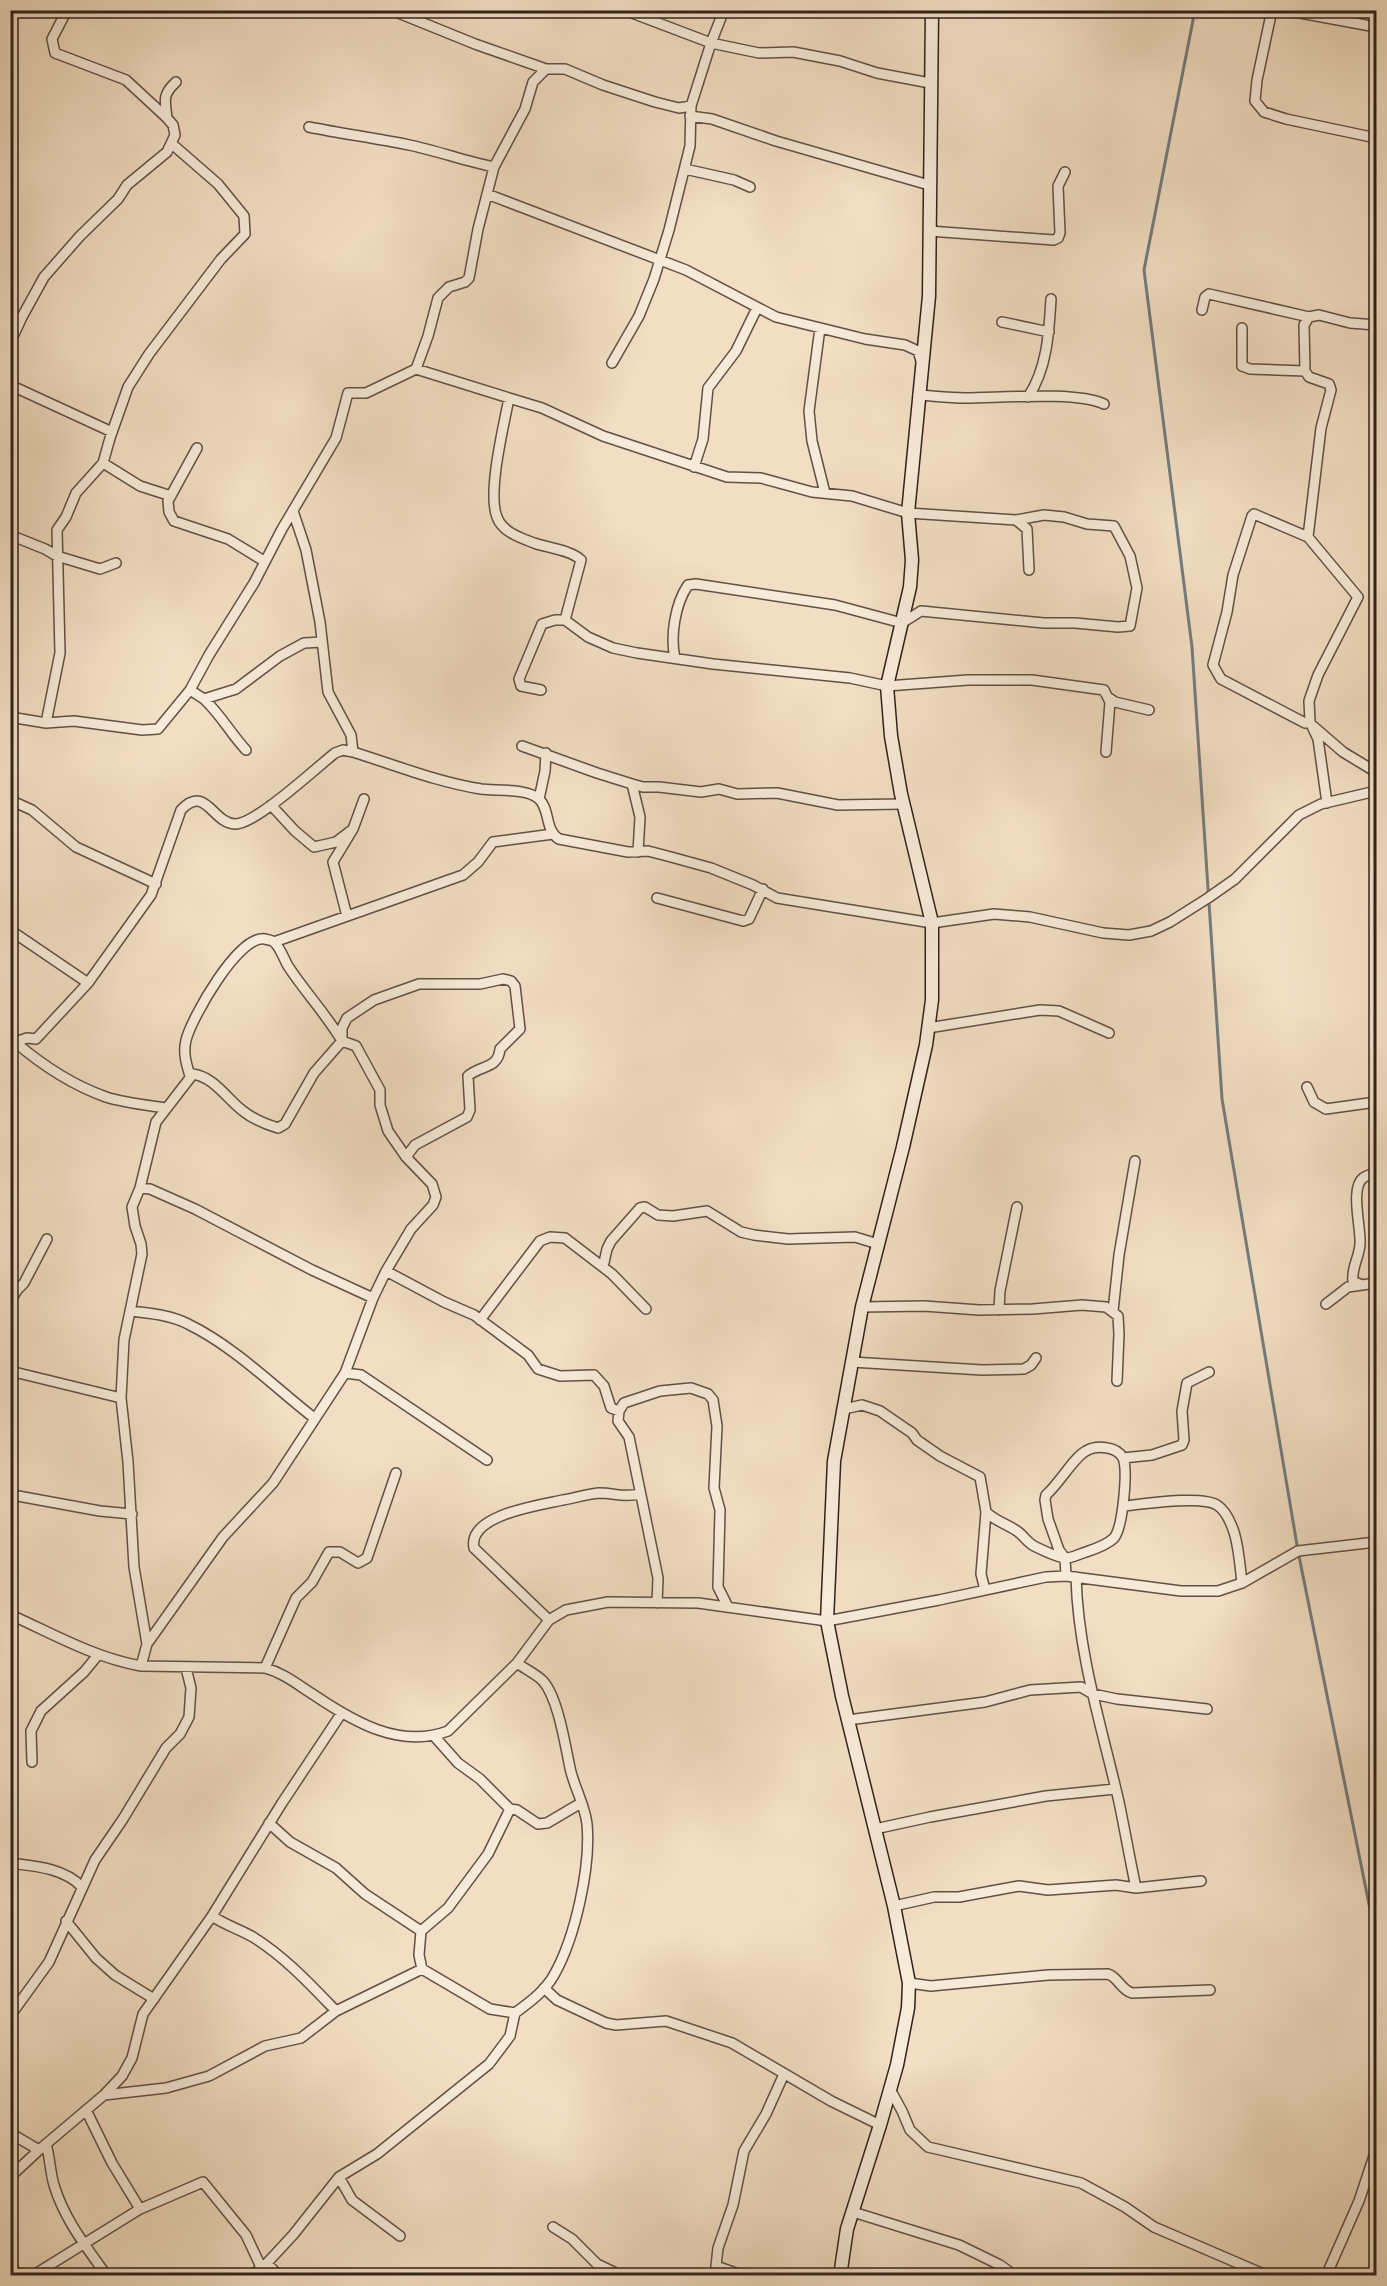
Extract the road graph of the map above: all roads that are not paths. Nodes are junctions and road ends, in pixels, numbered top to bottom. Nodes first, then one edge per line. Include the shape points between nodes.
1 (67, 10) edge
2 (392, 10) edge
3 (624, 10) edge
4 (724, 10) edge
5 (932, 10) edge
6 (1272, 10) edge
7 (1284, 10) edge
8 (1302, 12) edge
9 (1377, 27) edge
10 (711, 43) junction
11 (546, 69) junction
12 (176, 82) dead end
13 (930, 83) junction
14 (691, 106) junction
15 (690, 116) junction
16 (167, 118) junction
17 (309, 127) dead end
18 (1377, 138) edge
19 (172, 144) junction
20 (494, 167) junction
21 (685, 169) junction
22 (1065, 172) dead end
23 (929, 185) junction
24 (750, 187) dead end
25 (487, 194) junction
26 (929, 231) junction
27 (659, 259) junction
28 (1051, 300) dead end
29 (756, 308) junction
30 (1202, 310) dead end
31 (1309, 317) junction
32 (1002, 322) dead end
33 (1377, 326) edge
34 (820, 328) junction
35 (1242, 328) dead end
36 (1049, 332) junction
37 (10, 343) edge
38 (612, 363) dead end
39 (922, 363) junction
40 (416, 369) junction
41 (1305, 371) junction
42 (10, 385) edge
43 (918, 395) junction
44 (1028, 397) junction
45 (509, 398) junction
46 (1104, 404) dead end
47 (112, 432) junction
48 (197, 448) dead end
49 (103, 463) junction
50 (694, 467) junction
51 (825, 493) junction
52 (171, 496) junction
53 (293, 511) junction
54 (908, 513) junction
55 (1016, 520) junction
56 (10, 536) edge
57 (1308, 537) junction
58 (57, 556) junction
59 (264, 561) junction
60 (116, 563) dead end
61 (1029, 570) dead end
62 (565, 620) junction
63 (902, 623) junction
64 (322, 642) junction
65 (675, 658) junction
66 (887, 686) junction
67 (189, 690) junction
68 (541, 690) dead end
69 (1109, 698) junction
70 (204, 699) junction
71 (1149, 710) dead end
72 (10, 717) edge
73 (46, 723) junction
74 (1311, 724) junction
75 (522, 746) dead end
76 (246, 750) dead end
77 (353, 752) junction
78 (1106, 752) dead end
79 (546, 753) junction
80 (1377, 772) edge
81 (632, 783) junction
82 (1377, 791) edge
83 (364, 799) dead end
84 (539, 799) junction
85 (10, 800) edge
86 (1327, 803) junction
87 (903, 804) junction
88 (271, 805) junction
89 (353, 829) junction
90 (553, 834) junction
91 (638, 852) junction
92 (156, 884) junction
93 (763, 889) junction
94 (657, 898) dead end
95 (347, 916) junction
96 (932, 923) junction
97 (10, 930) edge
98 (274, 942) junction
99 (88, 983) junction
100 (928, 1028) junction
101 (1108, 1033) dead end
102 (342, 1041) junction
103 (13, 1043) edge
104 (190, 1076) junction
105 (1307, 1087) dead end
106 (1377, 1102) edge
107 (166, 1108) junction
108 (406, 1157) junction
109 (1135, 1161) dead end
110 (1377, 1172) edge
111 (140, 1188) junction
112 (1017, 1207) dead end
113 (47, 1239) dead end
114 (878, 1244) junction
115 (603, 1267) junction
116 (386, 1271) junction
117 (1377, 1283) edge
118 (1362, 1285) junction
119 (373, 1298) junction
120 (10, 1302) edge
121 (1326, 1304) dead end
122 (862, 1307) junction
123 (646, 1309) dead end
124 (999, 1310) junction
125 (130, 1311) junction
126 (1113, 1311) junction
127 (480, 1320) junction
128 (1036, 1358) dead end
129 (852, 1362) junction
130 (10, 1371) edge
131 (1209, 1372) dead end
132 (345, 1373) junction
133 (1377, 1373) edge
134 (1117, 1381) dead end
135 (1376, 1381) edge
136 (121, 1398) junction
137 (844, 1409) junction
138 (619, 1411) junction
139 (314, 1418) junction
140 (1123, 1458) junction
141 (487, 1460) dead end
142 (396, 1473) dead end
143 (10, 1492) edge
144 (640, 1494) junction
145 (1124, 1506) junction
146 (986, 1512) junction
147 (132, 1514) junction
148 (1377, 1542) edge
149 (1065, 1558) junction
150 (1066, 1576) junction
151 (1076, 1577) junction
152 (1242, 1583) junction
153 (985, 1590) junction
154 (657, 1603) junction
155 (728, 1607) junction
156 (10, 1615) edge
157 (549, 1620) junction
158 (827, 1620) junction
159 (147, 1644) junction
160 (98, 1655) junction
161 (516, 1663) junction
162 (141, 1666) junction
163 (186, 1668) junction
164 (265, 1668) junction
165 (1093, 1694) junction
166 (1207, 1708) dead end
167 (341, 1714) junction
168 (848, 1720) junction
169 (434, 1736) junction
170 (32, 1762) dead end
171 (1115, 1789) junction
172 (581, 1803) junction
173 (510, 1809) junction
174 (269, 1823) junction
175 (875, 1829) junction
176 (10, 1863) edge
177 (1201, 1881) dead end
178 (82, 1887) junction
179 (1136, 1888) junction
180 (894, 1906) junction
181 (212, 1916) junction
182 (66, 1922) junction
183 (421, 1931) junction
184 (422, 1969) junction
185 (909, 1983) junction
186 (544, 1988) junction
187 (1210, 1990) dead end
188 (154, 1999) junction
189 (336, 2011) junction
190 (515, 2013) junction
191 (10, 2016) edge
192 (784, 2074) junction
193 (890, 2090) junction
194 (104, 2095) junction
195 (86, 2110) junction
196 (880, 2126) junction
197 (10, 2133) edge
198 (42, 2146) junction
199 (1377, 2150) edge
200 (10, 2176) edge
201 (339, 2177) junction
202 (140, 2208) junction
203 (853, 2212) junction
204 (553, 2228) dead end
205 (400, 2236) dead end
206 (84, 2243) junction
207 (264, 2265) junction
208 (716, 2271) edge
209 (1263, 2274) edge
210 (32, 2276) edge
211 (107, 2276) edge
212 (251, 2276) edge
213 (279, 2276) edge
214 (622, 2276) edge
215 (744, 2276) edge
216 (840, 2276) edge
217 (1016, 2276) edge
218 (1326, 2276) edge

1 - 16 street via 52,39 54,52 126,80
2 - 11 street
3 - 10 street
4 - 10 street
5 - 13 street
6 - 18 street via 1255,102 1264,112 1286,119
7 - 8 street
8 - 9 street
10 - 13 street via 759,53 793,52
10 - 14 street
11 - 14 street via 565,69 655,102 679,108
11 - 20 street via 533,82 525,109
12 - 16 street via 165,97
13 - 23 street
14 - 15 street
15 - 21 street
15 - 23 street via 712,119
16 - 19 street via 175,135
17 - 20 street via 411,145
19 - 37 street via 128,184 118,200 44,277
19 - 47 street via 218,184 244,216 245,234 221,259 149,354 128,387
20 - 25 street
21 - 24 street
21 - 27 street
22 - 26 street via 1058,186 1060,233 1054,240
23 - 26 street
25 - 27 street
25 - 40 street via 469,278 449,287 438,298
26 - 39 street via 929,296
27 - 29 street
27 - 38 street via 639,316
28 - 36 street
29 - 34 street
29 - 50 street via 736,351 708,387 703,439
30 - 31 street via 1209,294
31 - 33 street via 1319,315
31 - 41 street via 1304,325
32 - 36 street
34 - 39 street via 905,345 918,351
34 - 51 street via 809,411
35 - 41 street via 1242,366
36 - 44 street via 1038,382
39 - 43 street
40 - 45 street
40 - 53 street via 366,393 348,393 336,438
41 - 57 street via 1309,377 1329,384 1331,390 1321,428
42 - 47 street
43 - 44 street
43 - 54 street
44 - 46 street via 1088,399
45 - 50 street
45 - 62 street via 495,468 497,518 518,536 576,555 581,561
47 - 49 street
48 - 52 street
49 - 52 street via 140,486
49 - 58 street via 76,494 57,530
50 - 51 street via 727,477 761,478
51 - 54 street via 852,496
52 - 59 street via 169,512 174,520 228,539
53 - 59 street
53 - 64 street via 306,550
54 - 55 street
54 - 63 street via 912,560
55 - 61 street via 1027,530
55 - 63 street via 1044,515 1114,526 1130,556 1137,588 1130,626 1044,623 921,611
56 - 58 street
57 - 74 street via 1358,597 1318,675 1309,701
57 - 74 street via 1258,515 1252,516 1233,575 1213,665 1221,679
58 - 60 street via 100,569
58 - 73 street via 60,653
59 - 67 street
62 - 65 street via 588,637 613,648
62 - 68 street via 542,624 519,679 521,686
63 - 65 street via 835,605 688,585 682,593 672,644
63 - 66 street
64 - 70 street via 304,643 236,688
64 - 77 street via 328,692 351,735
65 - 66 street via 850,678
66 - 69 street via 1032,680 1104,690
66 - 87 street
67 - 70 street
67 - 73 street via 158,729 74,721
69 - 71 street
69 - 78 street
70 - 76 street
72 - 73 street
74 - 80 street via 1343,752
74 - 86 street via 1318,739
75 - 79 street
77 - 84 street via 439,780 512,790
77 - 88 street via 335,753
79 - 81 street
79 - 84 street
81 - 87 street via 700,792 719,789 737,794 777,793 838,806
81 - 91 street via 640,817
82 - 86 street
83 - 89 street
84 - 90 street
85 - 92 street via 32,810 76,846
86 - 96 street via 1299,814 1235,879 1170,922 1151,930 1103,933 1030,917 994,914
87 - 96 street
88 - 89 street via 314,847 336,842
88 - 92 street via 244,823 235,824 197,800 189,802 181,810
89 - 95 street via 333,862
90 - 91 street via 559,839
90 - 95 street via 493,842 463,875
91 - 93 street via 648,851 711,868
92 - 99 street
93 - 94 street via 749,919 743,921
93 - 96 street via 777,898
95 - 98 street
96 - 100 street
97 - 99 street
98 - 102 street
98 - 104 street via 263,938 242,948 214,986 192,1022 186,1042 184,1055
99 - 103 street via 36,1039
100 - 101 street via 1040,1010 1059,1011
100 - 114 street
102 - 104 street via 314,1073 285,1124 278,1128 243,1111 215,1084 197,1075
102 - 108 street via 356,1046 380,1090 388,1131
102 - 108 street via 342,1028 348,1018 374,1000 419,984 480,984 503,979 514,986 520,1029 500,1049 495,1062 468,1076 469,1113 415,1145
103 - 107 street via 81,1086 108,1097
104 - 107 street
105 - 106 street via 1314,1102 1326,1109
107 - 111 street via 156,1122
108 - 116 street via 432,1184 436,1197
109 - 126 street
110 - 118 street via 1358,1185 1360,1245 1352,1273 1353,1281
111 - 119 street via 195,1209
111 - 125 street via 132,1207 142,1254
112 - 124 street
113 - 120 street
114 - 115 street via 855,1238 754,1235 741,1232 707,1211 673,1216 658,1215 645,1207 611,1241
114 - 122 street
115 - 123 street
115 - 127 street via 565,1238 540,1240
116 - 119 street
116 - 127 street
117 - 118 street
118 - 121 street via 1348,1287
119 - 132 street
122 - 124 street
122 - 129 street
124 - 126 street via 1082,1305 1106,1306
125 - 136 street
125 - 139 street via 187,1323 237,1354
126 - 134 street via 1118,1316
127 - 138 street via 528,1355 538,1369 560,1376 594,1375 604,1386 611,1408
128 - 129 street via 1024,1369 982,1370
129 - 137 street
130 - 136 street
131 - 140 street via 1187,1383 1182,1445 1152,1455
132 - 139 street
132 - 141 street via 361,1375
133 - 135 street
136 - 147 street
137 - 146 street via 862,1406 880,1411 940,1456 980,1477
137 - 158 street via 834,1461
138 - 144 street via 618,1421 629,1437
138 - 155 street via 624,1403 660,1391 691,1388 713,1400 717,1426 714,1488 720,1510 718,1587
139 - 159 street via 273,1483 223,1537
140 - 145 street
140 - 149 street via 1115,1450 1086,1450 1047,1495 1048,1519
142 - 164 street via 368,1558 358,1563 340,1552 329,1552 312,1582 296,1598
143 - 147 street
144 - 154 street via 658,1578
144 - 157 street via 624,1498 600,1493 517,1509 477,1532 472,1540 474,1548
145 - 149 street via 1118,1532 1109,1543
145 - 152 street via 1190,1500 1218,1505 1234,1532
146 - 149 street via 1019,1532 1033,1546
146 - 153 street via 981,1574
147 - 159 street via 134,1568
148 - 152 street via 1298,1551
149 - 150 street
150 - 151 street
150 - 153 street
151 - 152 street via 1201,1592
151 - 165 street via 1077,1611
153 - 158 street
154 - 155 street
154 - 157 street via 608,1602 566,1610
155 - 158 street
156 - 160 street
157 - 161 street
158 - 168 street
159 - 162 street
160 - 162 street
160 - 170 street via 41,1711 32,1731
161 - 169 street via 448,1731
161 - 172 street via 542,1680 551,1694
162 - 163 street
163 - 164 street
163 - 178 street via 191,1688 189,1717 95,1860
164 - 167 street via 279,1672
165 - 166 street
165 - 168 street via 1081,1688 1029,1690 985,1702
165 - 171 street
167 - 169 street via 403,1738
167 - 174 street
168 - 175 street
169 - 173 street
171 - 175 street via 1046,1796
171 - 179 street
172 - 173 street via 547,1823 538,1824
172 - 186 street via 587,1823 581,1896 572,1931 554,1975
173 - 183 street via 488,1854 448,1908
174 - 181 street
174 - 183 street via 290,1842 336,1868 365,1894
175 - 180 street
176 - 178 street via 57,1871
177 - 179 street
178 - 182 street
179 - 180 street via 1116,1885 1048,1890 1019,1886
180 - 185 street
181 - 188 street
181 - 189 street via 252,1937 292,1966
182 - 188 street via 115,1975
182 - 191 street via 49,1962
183 - 184 street
184 - 189 street
184 - 190 street via 490,2009
185 - 187 street via 931,1986 1048,1975 1107,1974 1132,1993
185 - 193 street via 908,2008
186 - 190 street
186 - 192 street via 557,2000 606,2023 666,2021 732,2043
188 - 194 street via 143,2014 132,2058
189 - 194 street via 301,2037 265,2046 209,2076 166,2088
190 - 201 street via 510,2036 489,2064 378,2154
192 - 196 street
192 - 208 street via 744,2151 733,2205 718,2248
193 - 196 street
193 - 209 street via 910,2130 928,2147 1081,2183 1154,2227
194 - 195 street
195 - 198 street
195 - 202 street
196 - 203 street
197 - 198 street
198 - 200 street
198 - 206 street via 67,2215
199 - 218 street
201 - 205 street via 352,2200
201 - 207 street
202 - 206 street
202 - 207 street via 203,2182 246,2235
203 - 216 street
203 - 217 street via 959,2245
204 - 214 street via 572,2239 597,2264
206 - 210 street
206 - 211 street
207 - 212 street
207 - 213 street
208 - 215 street

